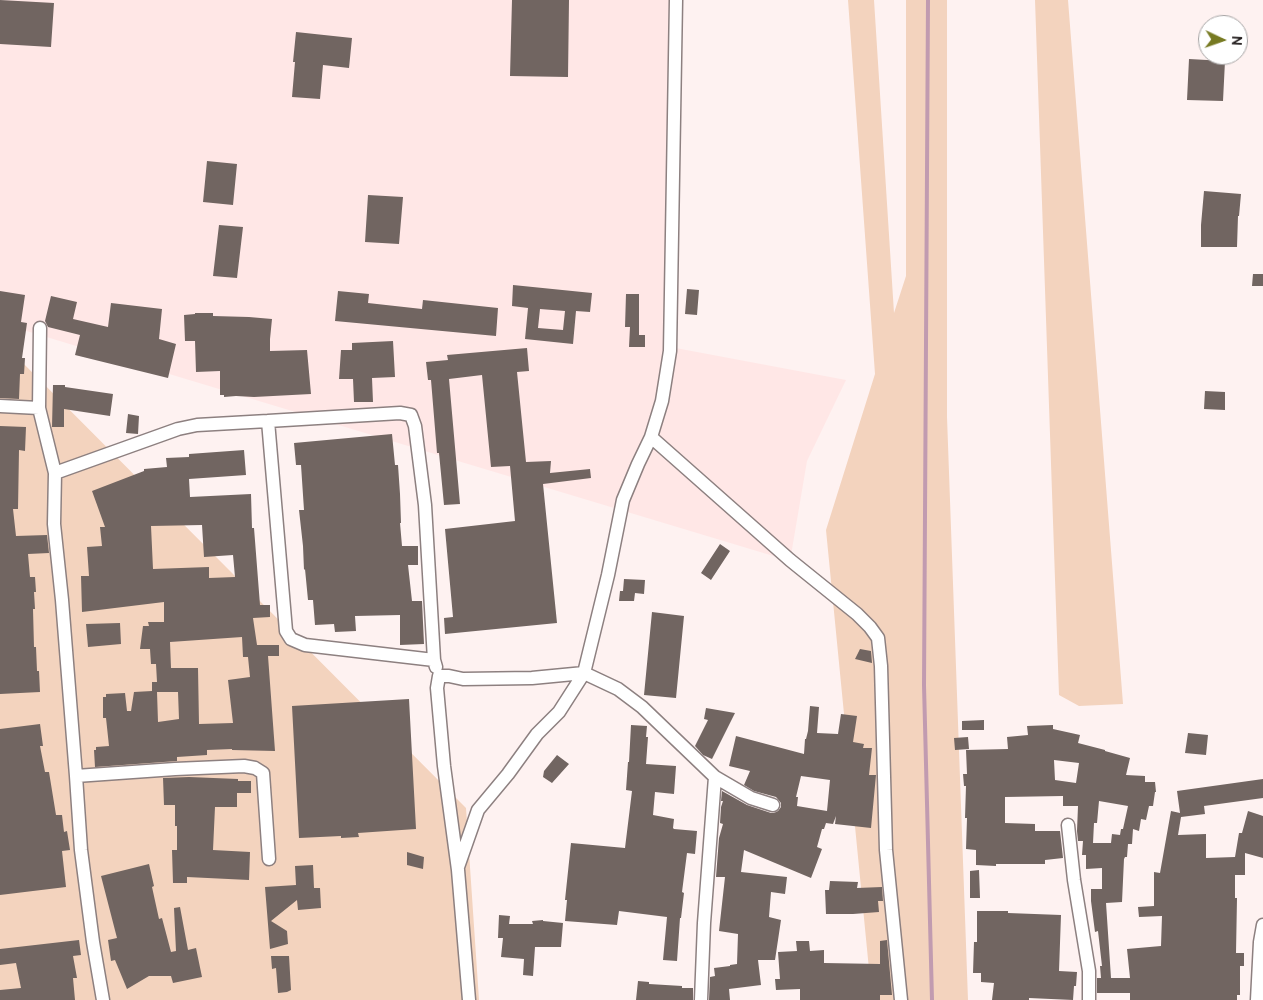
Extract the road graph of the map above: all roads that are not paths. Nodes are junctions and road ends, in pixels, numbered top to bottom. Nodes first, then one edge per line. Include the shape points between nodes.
1 (676, 0) edge
2 (40, 328) dead end
3 (0, 406) edge
4 (39, 408) junction
5 (268, 421) junction
6 (651, 438) junction
7 (55, 473) junction
8 (434, 660) junction
9 (584, 673) junction
10 (439, 676) junction
11 (76, 776) junction
12 (715, 777) junction
13 (773, 805) dead end
14 (1068, 825) dead end
15 (269, 859) dead end
16 (458, 870) junction
17 (1263, 925) edge
18 (103, 1000) edge
19 (469, 1000) edge
20 (701, 1000) edge
21 (901, 1000) edge
22 (1089, 1000) edge
23 (1258, 1000) edge

1 - 6 street via 670,350 662,401
2 - 4 street
3 - 4 street
4 - 7 street
5 - 7 street via 197,425
5 - 8 street via 286,631 291,639 305,645
5 - 8 street via 411,415 425,505
6 - 9 street via 623,500
6 - 21 street via 857,614 878,638 886,850
7 - 11 street via 54,524
8 - 10 street
9 - 10 street via 532,678
9 - 12 street via 618,689 642,707
9 - 16 street via 560,712 537,734 478,810
10 - 16 street via 437,688 444,766
11 - 15 street via 214,767 255,768 263,773
11 - 18 street via 81,850
12 - 13 street via 751,798
12 - 20 street
14 - 22 street via 1089,971
16 - 19 street
17 - 23 street

